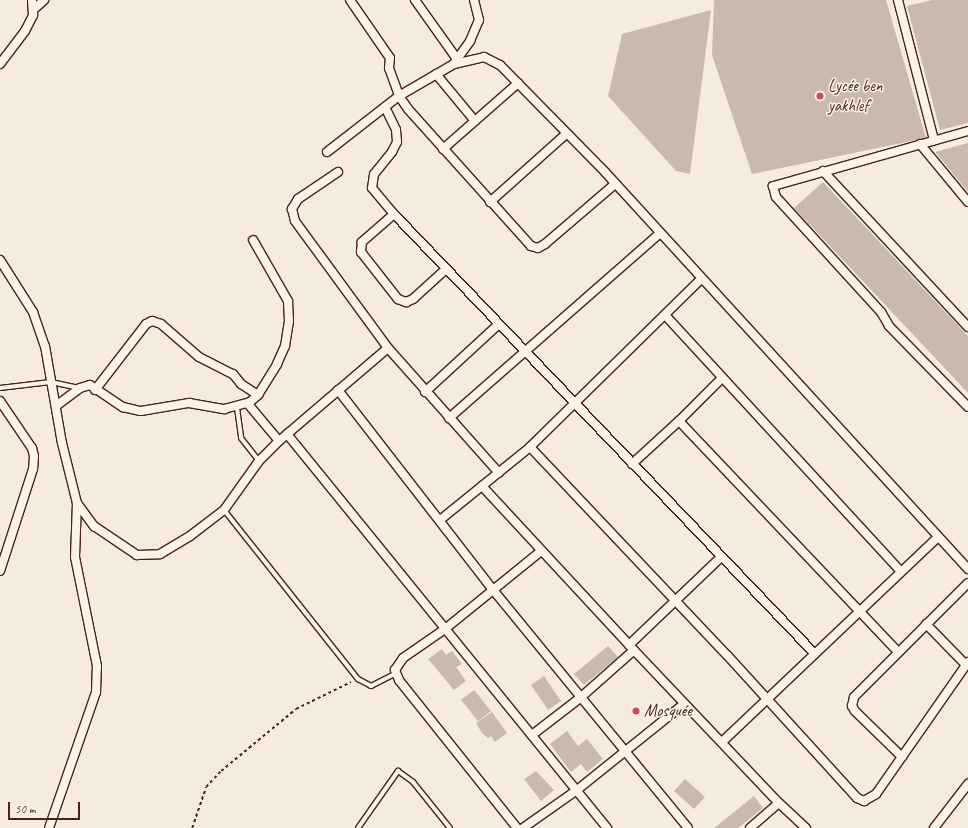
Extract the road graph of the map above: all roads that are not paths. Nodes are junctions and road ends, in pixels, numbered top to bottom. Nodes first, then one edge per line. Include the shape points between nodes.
1 (32, 0) edge
2 (44, 0) edge
3 (350, 0) edge
4 (415, 0) edge
5 (474, 0) edge
6 (898, 0) edge
7 (33, 10) junction
8 (455, 61) junction
9 (0, 64) edge
10 (436, 74) junction
11 (518, 84) junction
12 (399, 96) junction
13 (385, 107) junction
14 (475, 121) junction
15 (968, 131) edge
16 (566, 134) junction
17 (934, 140) junction
18 (920, 144) junction
19 (443, 149) junction
20 (327, 152) dead end
21 (823, 171) junction
22 (338, 172) dead end
23 (615, 184) junction
24 (490, 202) junction
25 (968, 202) edge
26 (394, 214) junction
27 (659, 234) junction
28 (253, 240) dead end
29 (0, 260) edge
30 (446, 269) junction
31 (701, 279) junction
32 (665, 315) junction
33 (499, 324) junction
34 (968, 327) edge
35 (388, 348) junction
36 (526, 353) junction
37 (722, 378) junction
38 (51, 382) junction
39 (0, 388) edge
40 (80, 388) junction
41 (95, 390) junction
42 (338, 390) junction
43 (425, 392) junction
44 (258, 395) junction
45 (0, 401) edge
46 (248, 404) junction
47 (575, 404) junction
48 (56, 406) junction
49 (968, 407) edge
50 (237, 408) junction
51 (450, 418) junction
52 (679, 421) junction
53 (287, 434) junction
54 (279, 441) junction
55 (530, 447) junction
56 (259, 461) junction
57 (632, 464) junction
58 (499, 473) junction
59 (482, 486) junction
60 (77, 503) junction
61 (224, 510) junction
62 (440, 520) junction
63 (938, 537) junction
64 (541, 551) junction
65 (2, 554) edge
66 (721, 557) junction
67 (968, 569) edge
68 (0, 571) edge
69 (900, 571) junction
70 (968, 583) edge
71 (494, 590) junction
72 (675, 600) junction
73 (860, 612) junction
74 (926, 624) junction
75 (445, 629) junction
76 (631, 648) junction
77 (898, 652) junction
78 (814, 653) junction
79 (967, 664) edge
80 (395, 674) junction
81 (580, 698) junction
82 (767, 699) junction
83 (684, 704) junction
84 (532, 735) junction
85 (722, 742) junction
86 (626, 751) junction
87 (902, 757) junction
88 (968, 784) edge
89 (577, 790) junction
90 (779, 803) junction
91 (49, 828) edge
92 (358, 828) edge
93 (450, 828) edge
94 (517, 828) edge
95 (523, 828) edge
96 (607, 828) edge
97 (688, 828) edge
98 (750, 828) edge
99 (806, 828) edge
100 (934, 828) edge

1 - 7 street
2 - 7 street
3 - 12 street via 390,58 389,68
4 - 8 street
5 - 8 street via 479,20 470,41
6 - 17 street
7 - 9 street via 16,46
8 - 10 street
8 - 11 street via 484,57 500,65
10 - 12 street
10 - 14 street
11 - 14 street
11 - 16 street
12 - 13 street
12 - 19 street
13 - 20 street
13 - 26 street via 396,130 397,142 374,174 372,188
14 - 19 street
15 - 17 street
16 - 23 street
16 - 24 street
17 - 18 street
18 - 21 street
18 - 25 street
19 - 24 street
21 - 34 street
21 - 49 street via 778,183 773,186 773,192 881,312 889,326
22 - 35 street via 298,199 292,209 293,217
23 - 24 street via 538,248 522,238
23 - 27 street
26 - 30 street
26 - 30 street via 362,242 361,252 398,299 406,302 413,299
27 - 31 street
27 - 36 street
28 - 44 street via 288,301 289,321 285,346
29 - 38 street via 33,312 45,346
30 - 33 street
31 - 32 street
31 - 63 street
32 - 37 street
32 - 47 street
33 - 36 street
33 - 43 street
35 - 42 street
35 - 43 street
36 - 47 street
36 - 51 street
37 - 52 street
37 - 69 street
38 - 39 lane
38 - 40 lane
38 - 48 street
40 - 41 street via 90,385
40 - 48 street
41 - 44 street via 146,324 152,321 161,324 199,357 232,374 241,384
41 - 50 street via 123,407 141,411 189,403 224,409
42 - 53 street
42 - 62 street
43 - 51 street
44 - 46 street
45 - 65 street via 32,448 34,456 33,469
46 - 50 street
46 - 54 street
47 - 55 street
47 - 57 street
48 - 60 street
50 - 56 lane via 241,438
51 - 58 street
52 - 57 street
52 - 73 street
53 - 54 street
53 - 75 street
54 - 56 street
55 - 58 street
55 - 72 street
56 - 61 street
57 - 66 street
58 - 59 street
59 - 62 street
59 - 64 street
60 - 61 street via 94,526 106,536 137,555 149,556 168,550
60 - 91 street via 75,557 97,666 96,692
61 - 80 lane via 358,679 371,686
62 - 71 street
63 - 67 street
63 - 69 street
64 - 71 street
64 - 76 street
65 - 68 street
66 - 72 street
66 - 78 street
69 - 73 street
70 - 74 street
71 - 75 street
71 - 81 street
72 - 76 street
72 - 82 street
73 - 77 street
73 - 78 street
74 - 77 street
74 - 79 street
75 - 80 street via 403,658 397,664
75 - 84 street
76 - 81 street
76 - 83 street
77 - 87 street via 854,697 852,706
78 - 82 street
79 - 87 street
80 - 94 street
81 - 84 street
81 - 86 street
82 - 85 street
82 - 87 street via 857,798 864,801 870,799
83 - 85 street
83 - 86 street
84 - 89 street
85 - 90 street
86 - 89 street
86 - 97 street
88 - 100 street
89 - 95 street
89 - 96 street
90 - 98 street
90 - 99 street
92 - 93 lane via 398,771 413,782

